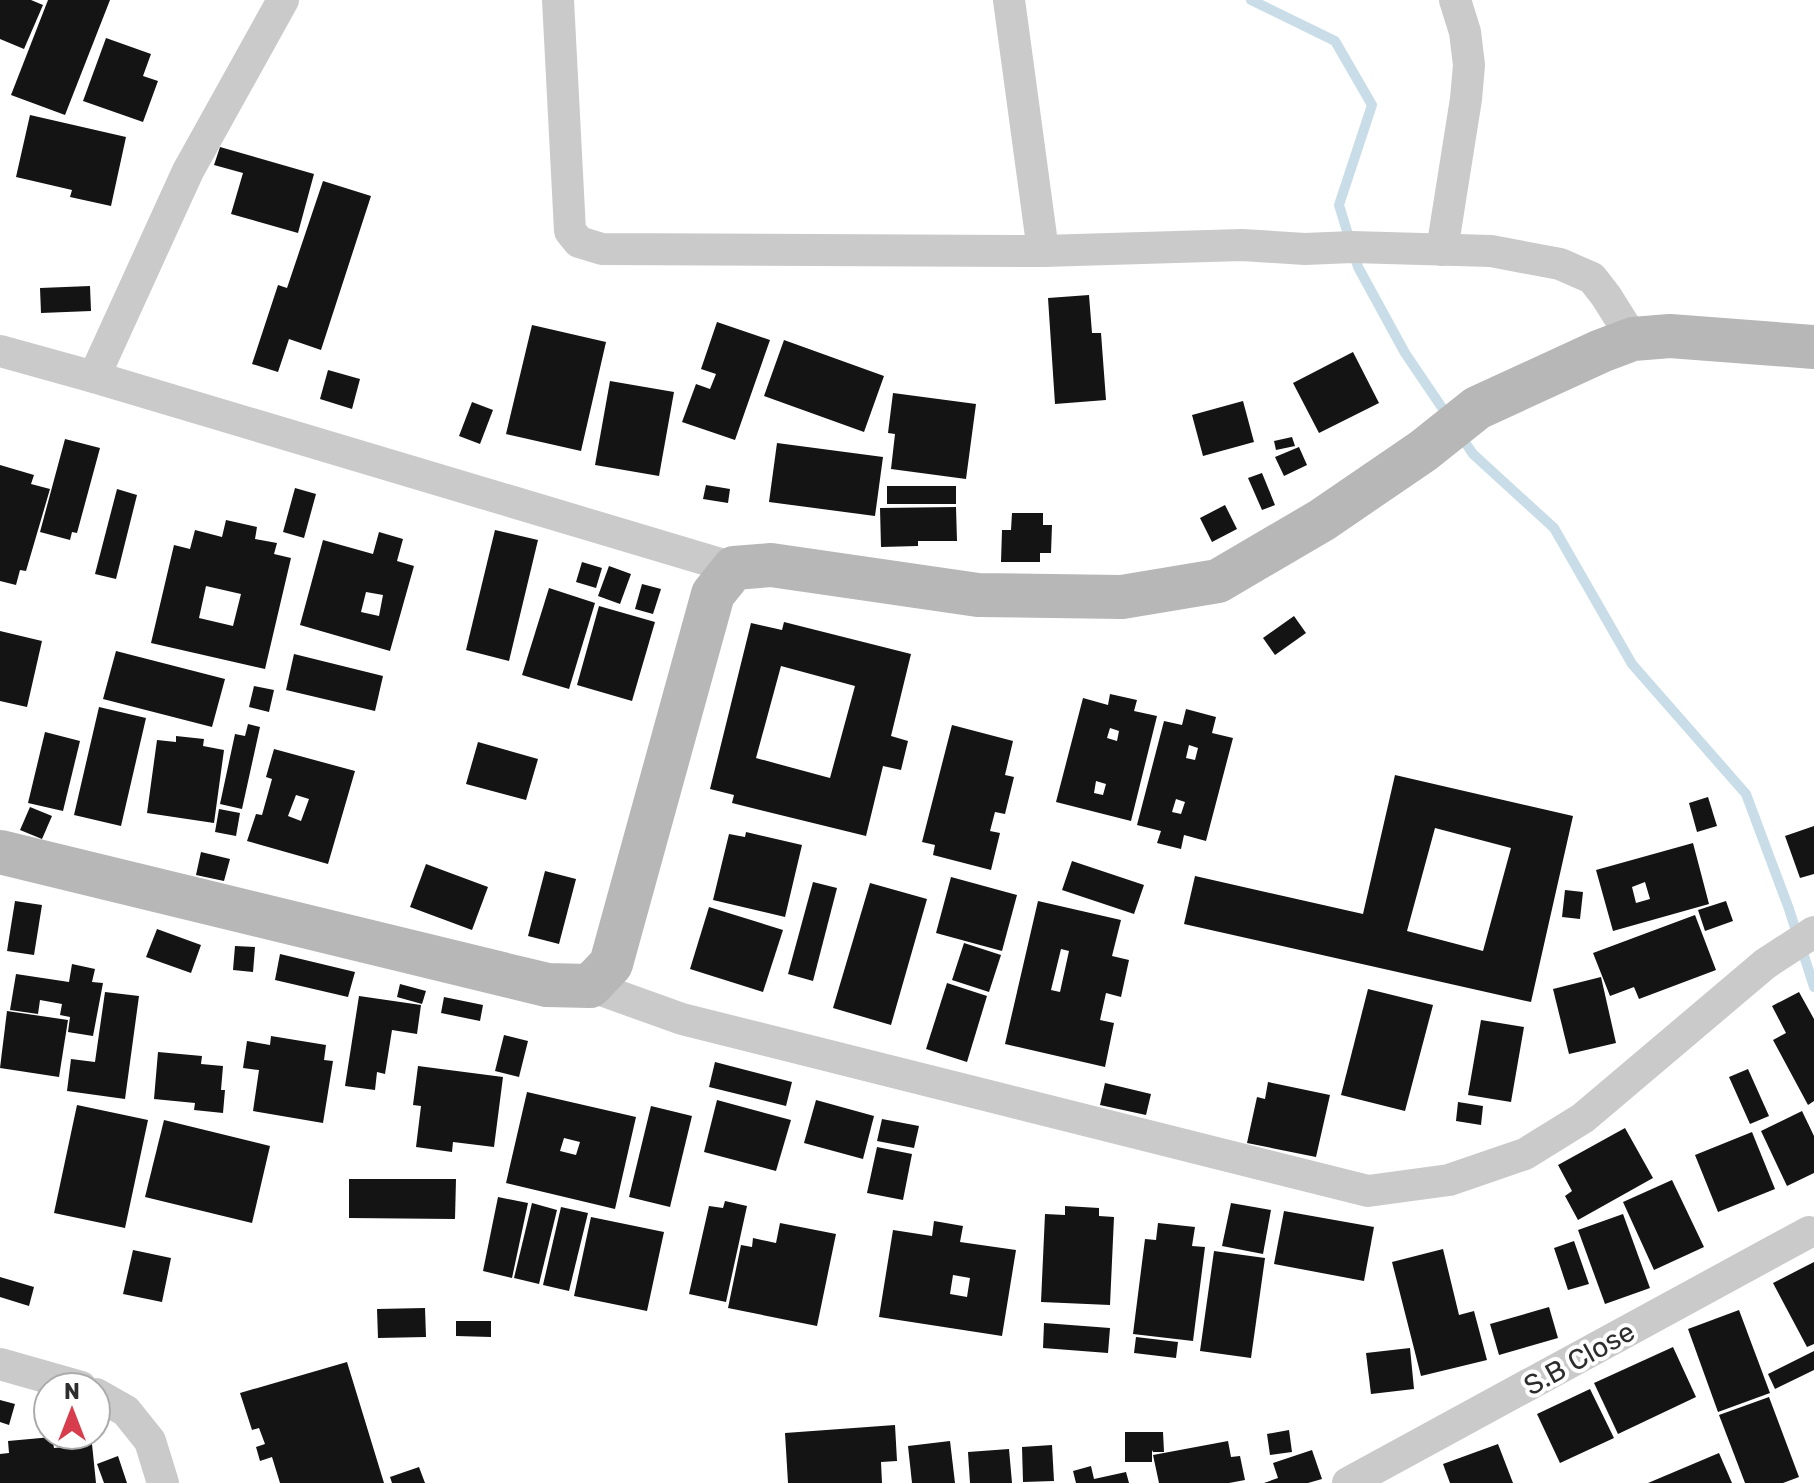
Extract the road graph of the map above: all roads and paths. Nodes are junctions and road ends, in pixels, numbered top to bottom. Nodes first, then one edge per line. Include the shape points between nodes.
1 (283, 0) edge
2 (558, 0) edge
3 (1009, 0) edge
4 (1455, 0) edge
5 (1442, 250) junction
6 (1043, 251) junction
7 (1633, 339) junction
8 (1814, 347) edge
9 (0, 351) edge
10 (94, 377) junction
11 (734, 568) junction
12 (0, 852) edge
13 (1814, 932) edge
14 (590, 986) junction
15 (1809, 1232) dead end
16 (0, 1364) edge
17 (32, 1373) edge
18 (112, 1403) edge
19 (163, 1483) edge
20 (1348, 1483) edge

1 - 10 street via 188,171
2 - 6 street via 570,231 579,242 602,249
3 - 6 street
4 - 5 street via 1469,65
5 - 6 street via 1242,245
5 - 7 street via 1491,251 1582,273 1606,296
7 - 8 street via 1670,336
7 - 11 street via 1477,408 1322,520 1218,581 1122,597 978,595 771,565
9 - 10 street
10 - 11 street
11 - 14 street via 713,594 611,964
12 - 14 street via 547,985
13 - 14 street via 1765,964 1583,1118 1525,1154 1449,1180 1368,1191 682,1019
15 - 20 street, S.B Close
16 - 17 street
18 - 19 street via 126,1411 150,1441

